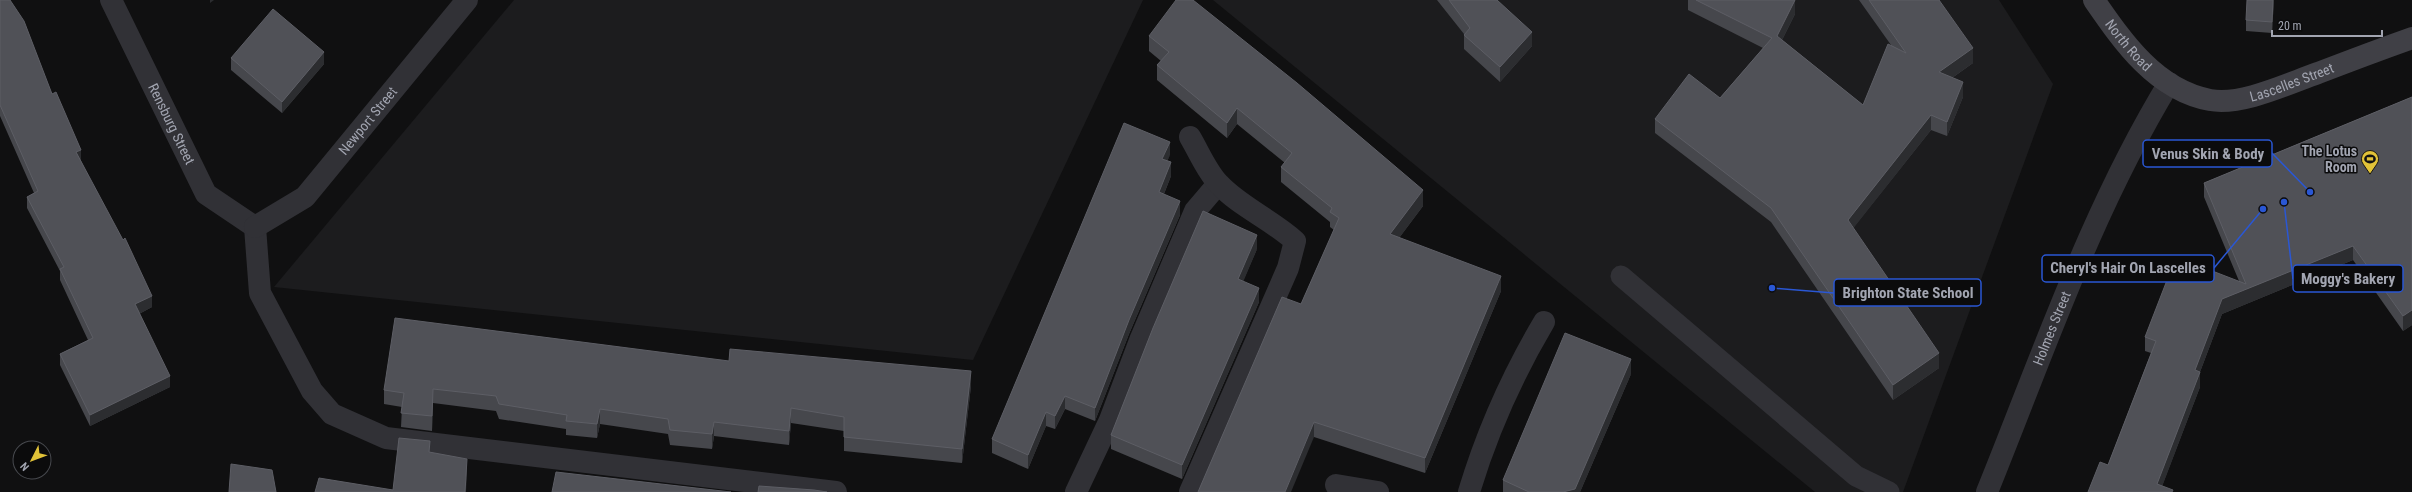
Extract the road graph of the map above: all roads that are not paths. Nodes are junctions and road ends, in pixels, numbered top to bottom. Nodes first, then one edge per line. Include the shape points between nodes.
1 (111, 0) edge
2 (467, 0) edge
3 (2094, 0) edge
4 (2412, 38) edge
5 (2169, 83) junction
6 (1190, 137) dead end
7 (1218, 184) junction
8 (255, 227) junction
9 (1621, 276) dead end
10 (1544, 322) dead end
11 (1336, 485) dead end
12 (836, 492) edge
13 (1076, 492) edge
14 (1190, 492) edge
15 (1378, 492) edge
16 (1469, 492) edge
17 (1889, 492) edge
18 (1987, 492) edge

1 - 8 street, Rensburg Street via 206,194
2 - 8 street, Newport Street via 306,197
3 - 5 street, North Road via 2130,49 2148,68
4 - 5 street, Lascelles Street via 2275,89 2241,98 2211,100 2185,92
5 - 18 street, Holmes Street via 2133,145 2104,203
6 - 7 street
7 - 13 street via 1196,211 1141,338 1110,420
7 - 14 street via 1246,206 1278,225 1295,241 1288,268
8 - 12 street via 260,294 312,391 332,414 360,428 386,438
9 - 17 lane via 1856,476
10 - 16 street via 1519,363 1482,451
11 - 15 street

